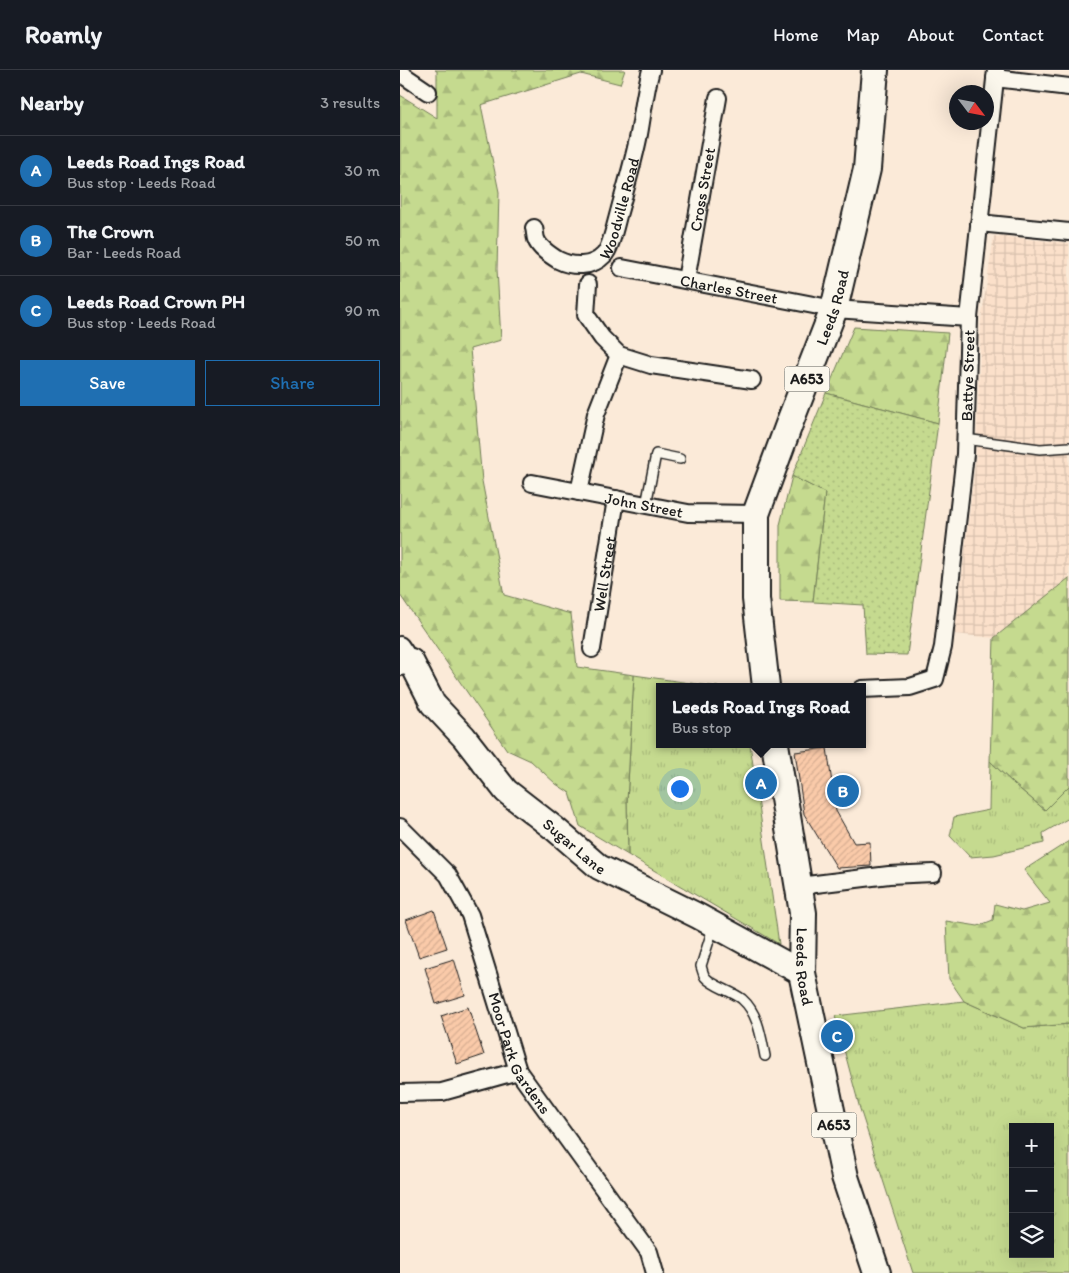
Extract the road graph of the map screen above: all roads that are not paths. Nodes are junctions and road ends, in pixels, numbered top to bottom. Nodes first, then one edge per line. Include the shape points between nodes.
1 (651, 70) edge
2 (875, 70) edge
3 (400, 73) edge
4 (996, 74) edge
5 (1069, 87) edge
6 (428, 92) dead end
7 (718, 98) dead end
8 (979, 223) junction
9 (534, 228) dead end
10 (1069, 232) edge
11 (622, 268) dead end
12 (686, 280) junction
13 (588, 284) dead end
14 (834, 309) junction
15 (968, 318) junction
16 (619, 355) junction
17 (752, 380) dead end
18 (965, 440) junction
19 (1069, 447) edge
20 (680, 459) dead end
21 (532, 483) dead end
22 (579, 492) junction
23 (616, 499) junction
24 (646, 505) junction
25 (756, 514) junction
26 (592, 649) dead end
27 (404, 656) edge
28 (766, 683) edge
29 (866, 689) edge
30 (776, 748) edge
31 (400, 827) edge
32 (933, 873) dead end
33 (798, 886) junction
34 (714, 925) junction
35 (802, 973) junction
36 (765, 1056) dead end
37 (518, 1071) junction
38 (400, 1093) edge
39 (655, 1273) edge
40 (877, 1273) edge

1 - 9 street, Woodville Road via 637,143 615,228 604,256 585,265 560,261 536,240
2 - 14 main road, Leeds Road / A653 via 867,169
3 - 6 street
4 - 5 street
4 - 8 street, Battye Street
7 - 12 street, Cross Street
8 - 10 street
8 - 15 street, Battye Street
11 - 12 street, Charles Street
12 - 14 street, Charles Street
13 - 16 street via 586,314 602,338
14 - 15 street, Charles Street
14 - 25 main road, Leeds Road / A653
15 - 18 street, Battye Street
16 - 17 street via 651,365
16 - 22 street via 596,414
18 - 19 lane via 1040,449
18 - 29 street, Battye Street via 943,647 935,679 910,687
20 - 24 lane via 656,454
21 - 22 street, John Street
22 - 23 street, John Street
23 - 24 street, John Street
23 - 26 street, Well Street
24 - 25 street, John Street via 688,513
25 - 28 main road, Leeds Road / A653 via 756,599
27 - 34 street, Sugar Lane via 433,704 464,736 506,791 599,867
30 - 33 main road, Leeds Road / A653
31 - 37 street, Moor Park Gardens via 448,875 470,915
32 - 33 street
33 - 35 main road, Leeds Road / A653 via 803,914
34 - 35 street, Sugar Lane
34 - 36 lane via 701,966 706,977 743,1000 752,1011
35 - 40 main road, Leeds Road / A653 via 845,1177
37 - 38 street via 442,1092
37 - 39 street, Moor Park Gardens via 649,1252

